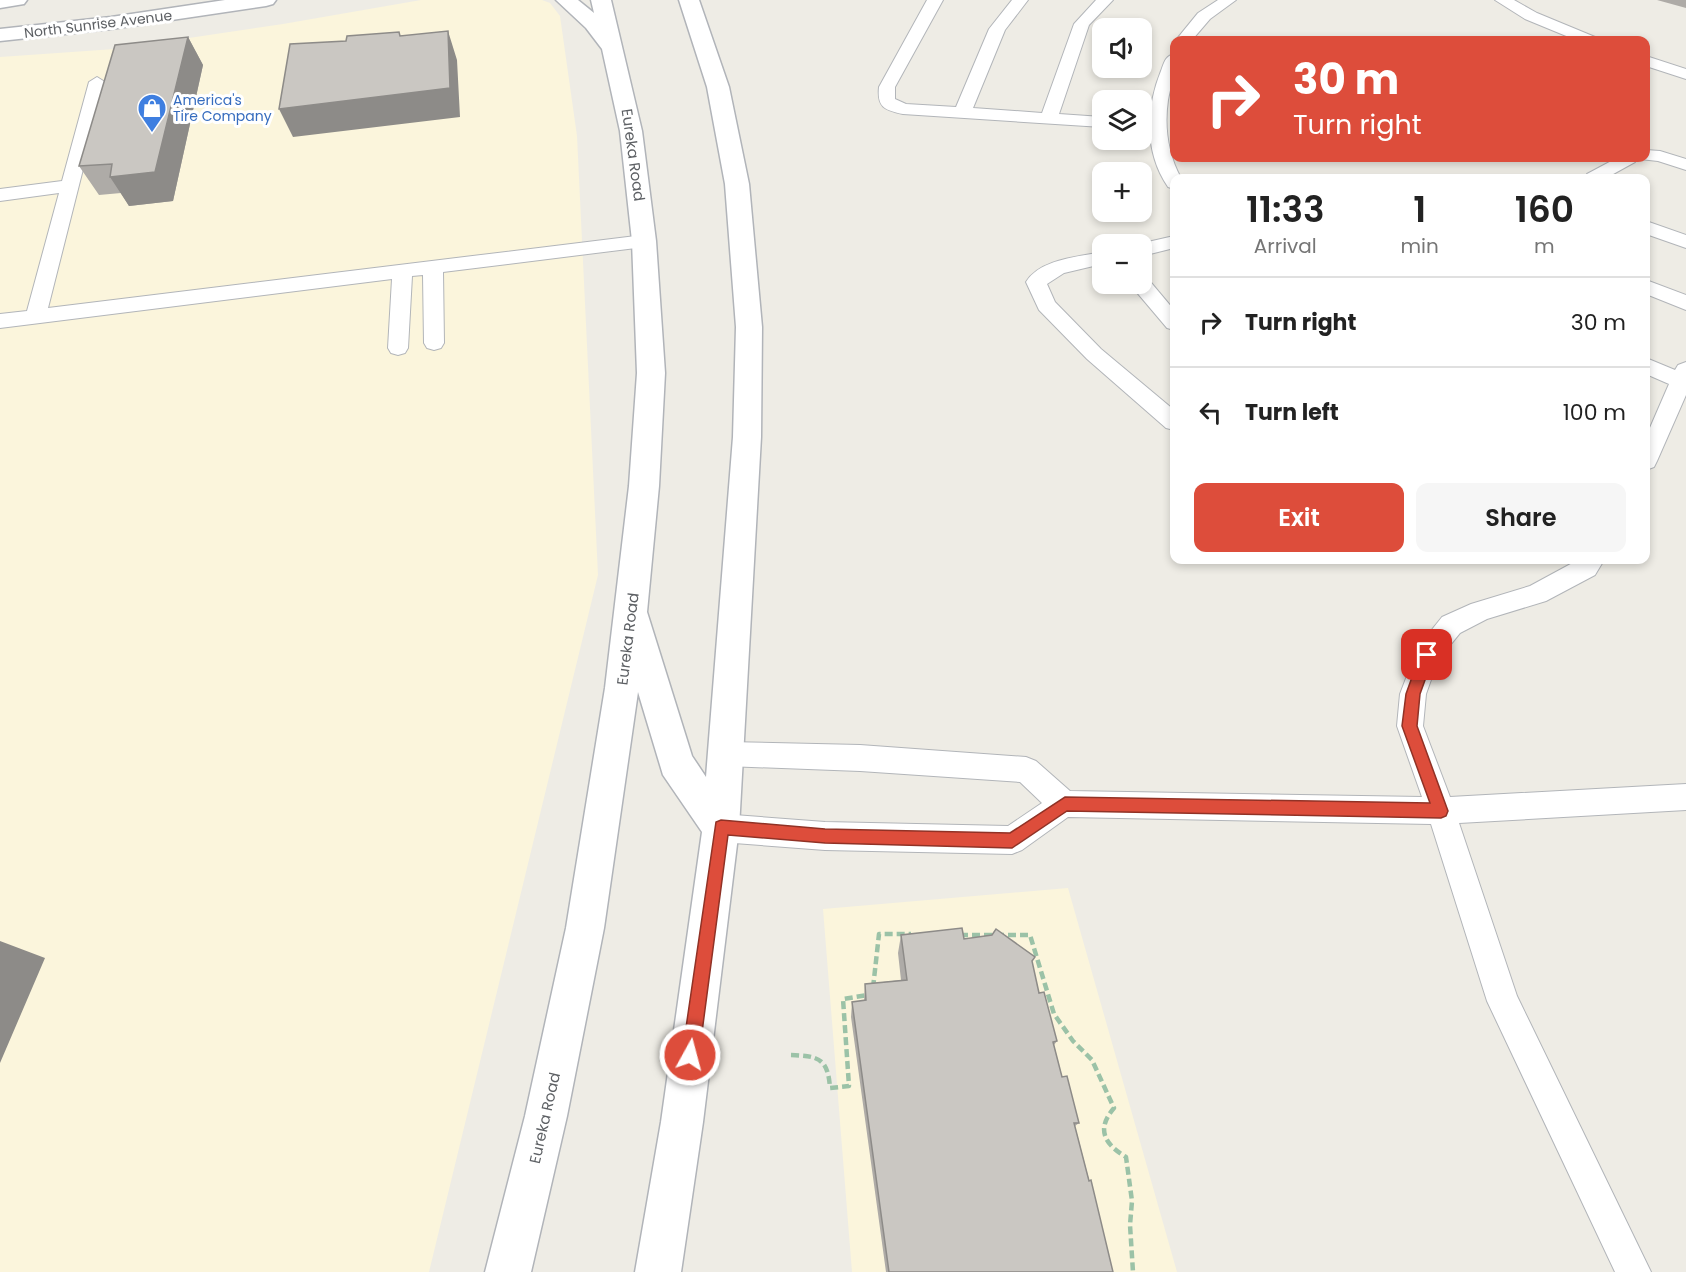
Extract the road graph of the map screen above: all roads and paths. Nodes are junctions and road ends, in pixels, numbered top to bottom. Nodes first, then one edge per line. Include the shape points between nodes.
1 (17, 0) edge
2 (266, 0) edge
3 (566, 0) edge
4 (601, 0) edge
5 (689, 0) edge
6 (707, 0) edge
7 (935, 0) edge
8 (1020, 0) edge
9 (1105, 0) edge
10 (1228, 0) edge
11 (1503, 0) edge
12 (0, 2) edge
13 (0, 36) edge
14 (1187, 36) edge
15 (1579, 36) edge
16 (701, 40) junction
17 (615, 58) junction
18 (1650, 62) edge
19 (1170, 70) edge
20 (1686, 74) edge
21 (97, 82) dead end
22 (962, 113) junction
23 (1049, 119) junction
24 (1152, 120) edge
25 (1092, 121) edge
26 (1152, 131) edge
27 (1650, 155) edge
28 (1622, 162) edge
29 (1686, 165) edge
30 (1600, 174) edge
31 (1170, 176) edge
32 (70, 186) junction
33 (0, 195) edge
34 (1650, 228) edge
35 (644, 241) junction
36 (1686, 242) edge
37 (1170, 243) edge
38 (1152, 248) edge
39 (1092, 260) edge
40 (433, 267) junction
41 (402, 270) junction
42 (1650, 289) edge
43 (1149, 294) edge
44 (1686, 303) edge
45 (36, 316) junction
46 (1170, 318) edge
47 (0, 321) edge
48 (434, 343) dead end
49 (398, 348) dead end
50 (1650, 367) edge
51 (1683, 375) edge
52 (1170, 419) edge
53 (1650, 447) edge
54 (1589, 564) edge
55 (632, 609) junction
56 (726, 754) junction
57 (1686, 797) edge
58 (1065, 804) junction
59 (1441, 811) junction
60 (721, 828) junction
61 (914, 934) edge
62 (949, 935) edge
63 (791, 1054) dead end
64 (508, 1272) edge
65 (658, 1272) edge
66 (1132, 1272) edge
67 (1633, 1272) edge

1 - 12 main road
2 - 13 main road, North Sunrise Avenue
3 - 17 main road via 594,24
4 - 17 main road, Eureka Road
5 - 16 main road
6 - 16 main road
7 - 22 lane via 887,87 886,101 903,109
8 - 22 lane via 997,29
9 - 23 lane via 1082,24
10 - 14 lane via 1204,16
11 - 15 lane
16 - 56 main road via 718,87 737,184 749,327 747,437
17 - 35 main road, Eureka Road via 631,130
18 - 20 lane
19 - 24 lane
21 - 32 lane
22 - 23 lane
23 - 25 lane
26 - 31 lane
27 - 29 lane
28 - 30 lane
32 - 33 lane
32 - 45 lane
34 - 36 lane
35 - 40 lane
35 - 55 main road, Eureka Road via 651,373
37 - 38 lane
39 - 52 lane via 1058,268 1036,282 1046,305 1094,354
40 - 41 lane
40 - 48 lane
41 - 45 lane
41 - 49 lane
42 - 44 lane
43 - 46 lane
45 - 47 lane
50 - 51 lane
51 - 53 lane
54 - 59 lane via 1537,594 1480,611 1450,625 1427,655 1413,694 1410,726
55 - 60 main road via 676,763
55 - 64 main road, Eureka Road via 585,928 546,1116
56 - 58 lane via 1026,770
56 - 60 main road
57 - 59 lane
58 - 59 lane
58 - 60 lane via 1012,840 825,836
59 - 67 lane via 1503,1001
60 - 65 main road
61 - 63 path via 879,934 872,994 843,999 849,1086 830,1088 830,1069 824,1062
62 - 66 path via 1030,935 1054,1014 1092,1060 1114,1108 1102,1128 1109,1145 1126,1157 1132,1201

